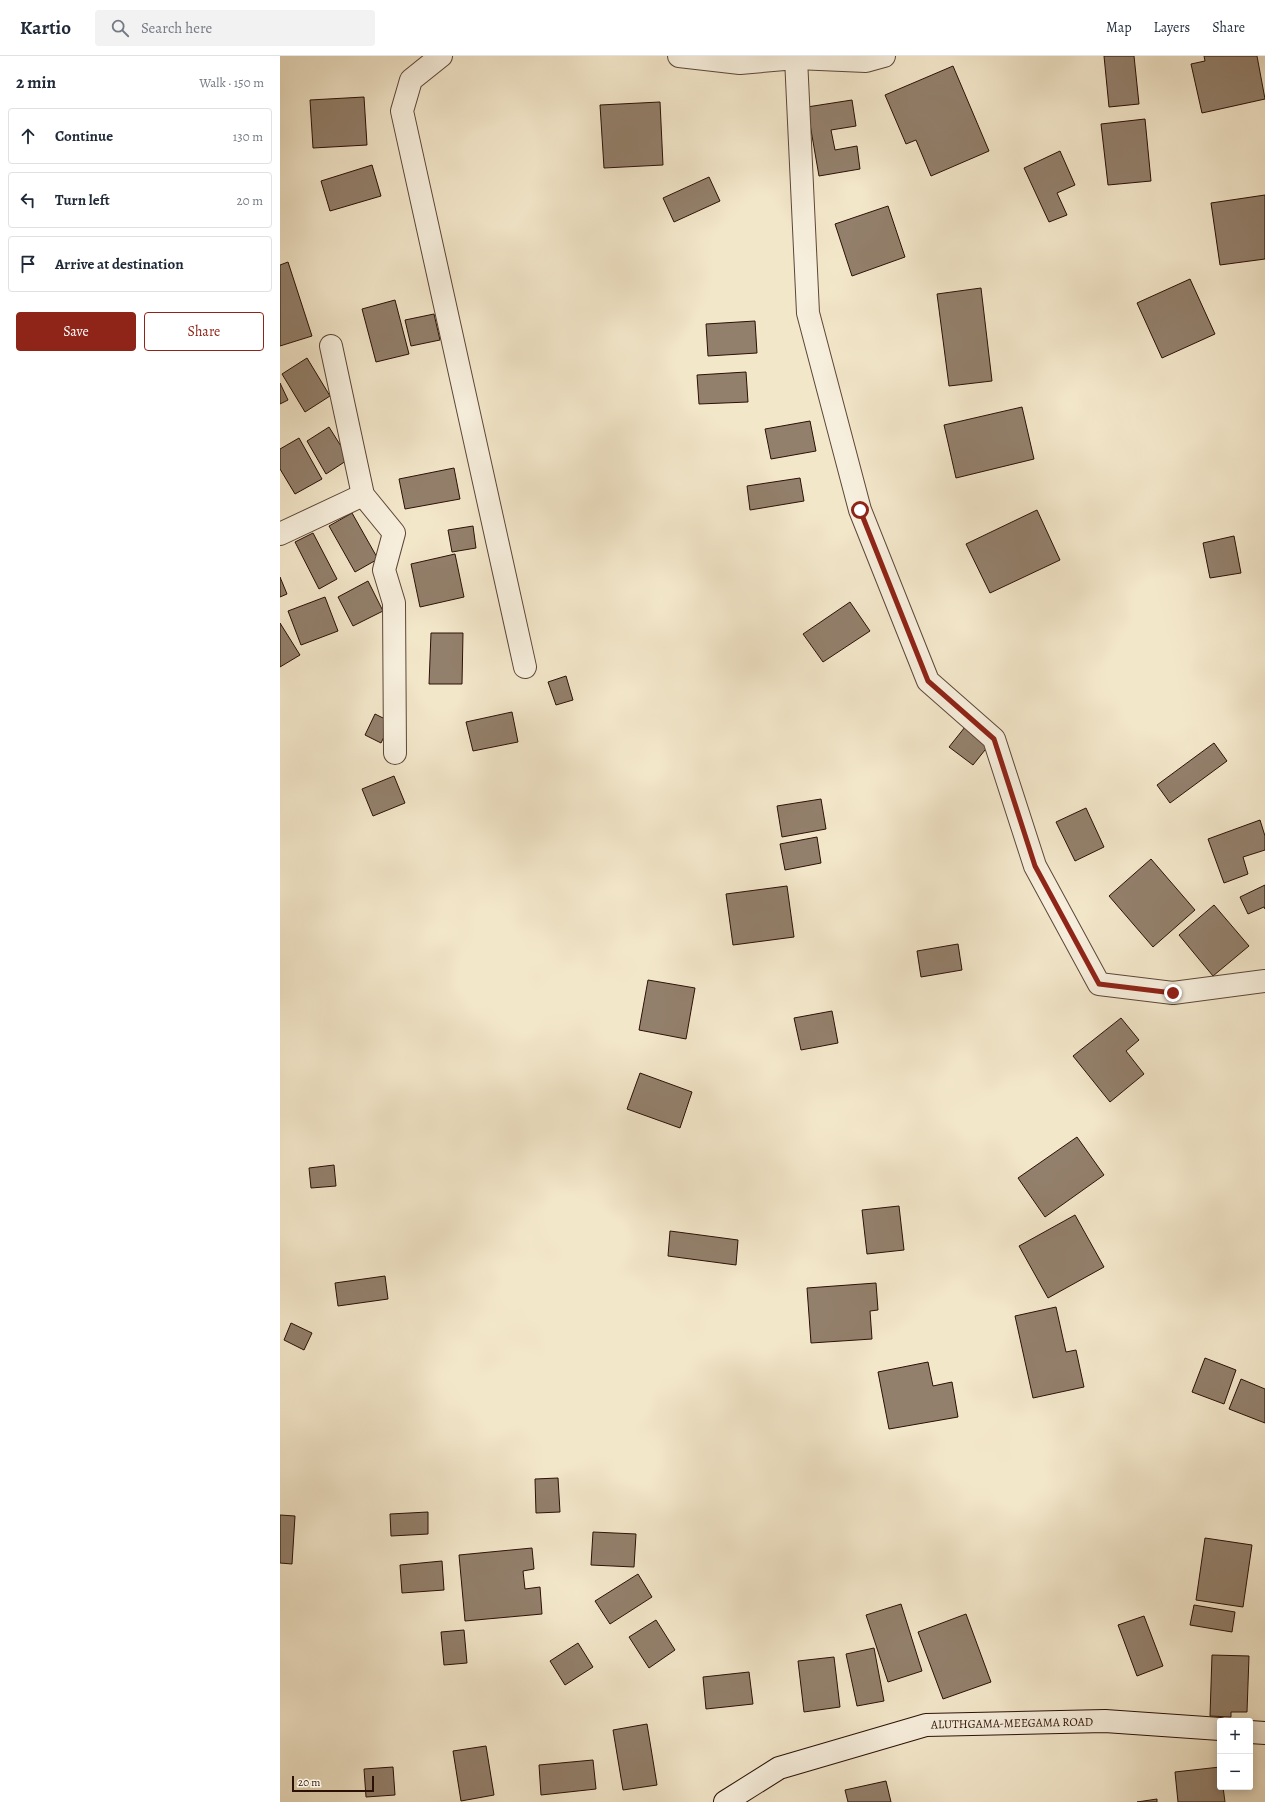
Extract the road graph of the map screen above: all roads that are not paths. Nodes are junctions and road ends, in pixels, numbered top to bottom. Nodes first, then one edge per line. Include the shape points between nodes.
1 (440, 56) edge
2 (679, 56) edge
3 (884, 56) edge
4 (795, 57) edge
5 (331, 346) dead end
6 (363, 495) junction
7 (280, 534) edge
8 (525, 667) dead end
9 (395, 753) dead end
10 (1265, 980) edge
11 (1217, 1729) edge
12 (1253, 1732) edge
13 (1265, 1733) edge
14 (724, 1802) edge

1 - 8 street via 411,80 402,111
2 - 4 street via 740,63
3 - 4 street via 866,61
4 - 10 street via 808,314 860,510 928,681 994,739 1035,866 1099,984 1173,993
5 - 6 street
6 - 7 street
6 - 9 street via 394,533 384,570 394,603
11 - 14 street, ALUTHGAMA-MEEGAMA ROAD via 1105,1721 926,1725 779,1768
12 - 13 street

